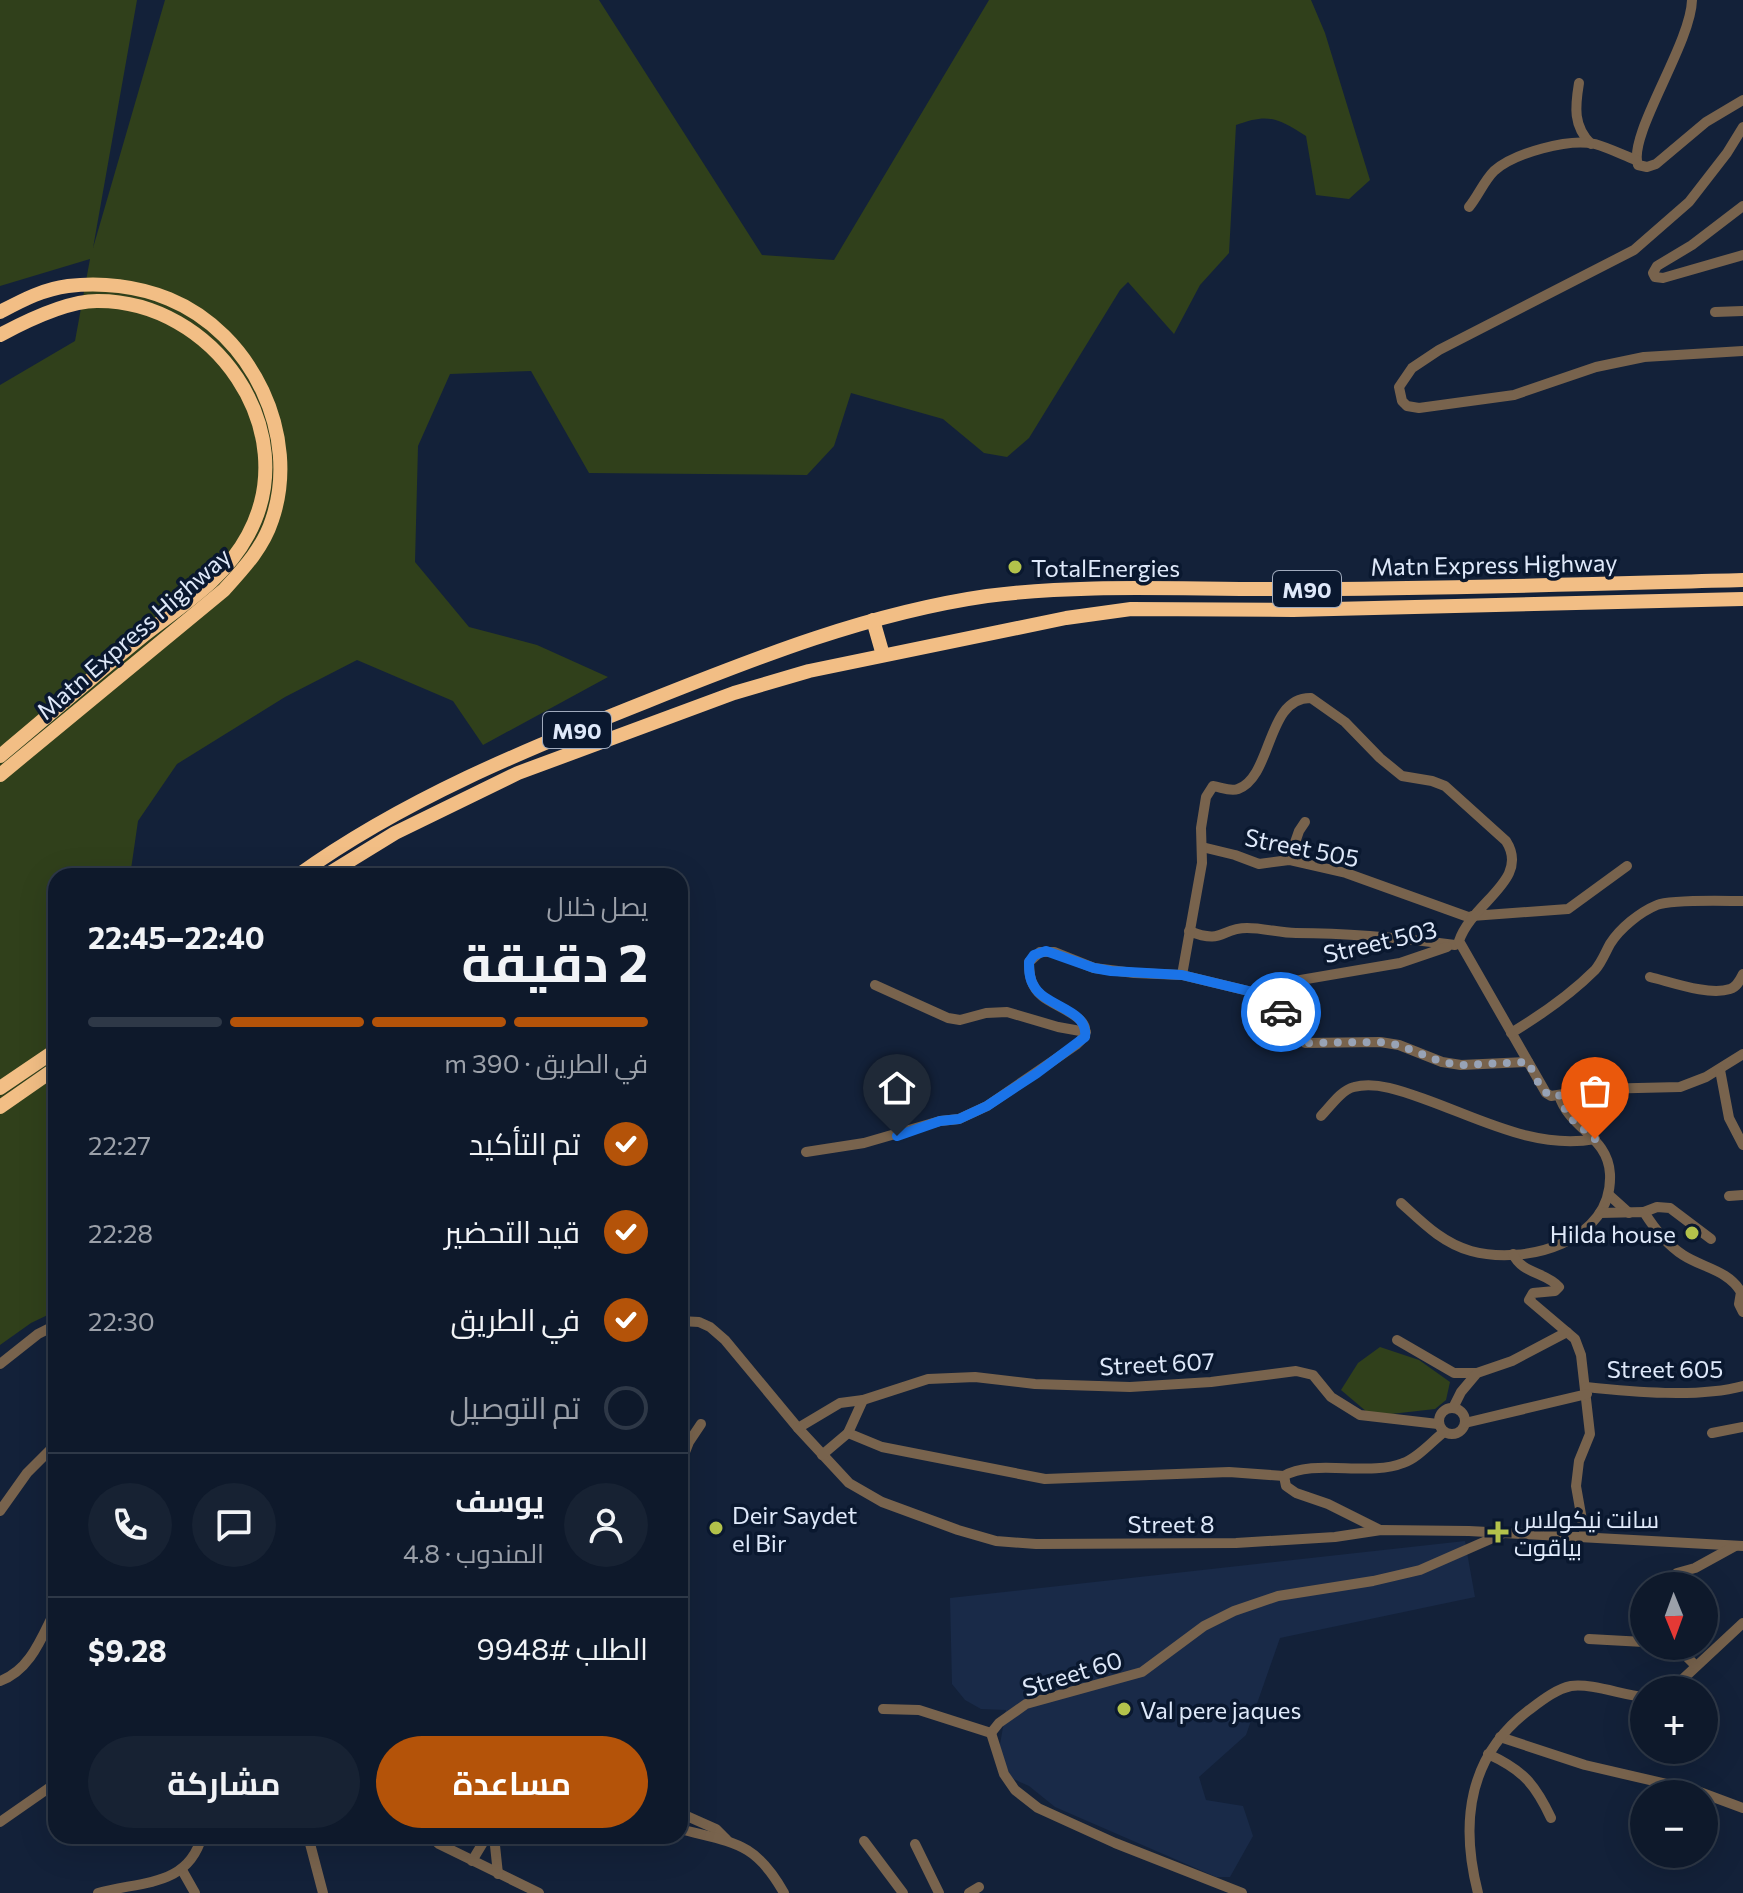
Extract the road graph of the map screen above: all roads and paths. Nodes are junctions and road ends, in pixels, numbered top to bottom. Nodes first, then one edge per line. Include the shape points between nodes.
1 (1692, 0) edge
2 (1579, 83) dead end
3 (1743, 100) edge
4 (1743, 127) edge
5 (1591, 144) junction
6 (1636, 160) junction
7 (1743, 206) edge
8 (1469, 207) dead end
9 (1743, 255) edge
10 (1743, 311) edge
11 (0, 312) edge
12 (1715, 312) dead end
13 (0, 335) edge
14 (1743, 351) edge
15 (1743, 580) edge
16 (1743, 599) edge
17 (873, 620) junction
18 (149, 641) junction
19 (883, 655) junction
20 (0, 756) edge
21 (0, 775) edge
22 (1305, 822) dead end
23 (1202, 847) junction
24 (1289, 860) junction
25 (1627, 866) dead end
26 (310, 868) edge
27 (339, 868) edge
28 (1743, 901) edge
29 (1471, 917) junction
30 (1189, 931) junction
31 (1457, 943) junction
32 (1743, 974) edge
33 (1182, 975) junction
34 (1650, 977) dead end
35 (875, 985) dead end
36 (1265, 995) junction
37 (1086, 1032) junction
38 (1511, 1033) junction
39 (1743, 1054) edge
40 (48, 1055) edge
41 (1528, 1062) junction
42 (1743, 1062) edge
43 (1731, 1063) junction
44 (1720, 1070) junction
45 (48, 1074) edge
46 (0, 1088) edge
47 (1559, 1095) junction
48 (0, 1107) edge
49 (1321, 1116) dead end
50 (1595, 1139) junction
51 (1743, 1145) edge
52 (806, 1152) dead end
53 (1609, 1195) junction
54 (1743, 1195) edge
55 (1729, 1196) dead end
56 (1401, 1203) dead end
57 (1644, 1212) junction
58 (1600, 1213) junction
59 (1629, 1213) junction
60 (1711, 1239) dead end
61 (1513, 1254) junction
62 (1743, 1312) edge
63 (688, 1321) edge
64 (48, 1329) edge
65 (1567, 1332) junction
66 (1397, 1340) dead end
67 (0, 1364) edge
68 (1454, 1373) junction
69 (1477, 1373) junction
70 (1743, 1386) edge
71 (1586, 1390) junction
72 (1461, 1392) junction
73 (863, 1400) junction
74 (1453, 1408) junction
75 (1465, 1423) junction
76 (701, 1424) dead end
77 (1743, 1427) edge
78 (798, 1428) junction
79 (1441, 1428) junction
80 (848, 1433) junction
81 (1712, 1433) dead end
82 (688, 1445) edge
83 (48, 1452) edge
84 (822, 1455) junction
85 (1284, 1476) junction
86 (0, 1511) edge
87 (1381, 1530) junction
88 (1503, 1533) junction
89 (1585, 1537) junction
90 (1739, 1546) edge
91 (1681, 1572) edge
92 (1743, 1623) edge
93 (48, 1624) edge
94 (1589, 1639) dead end
95 (1630, 1641) edge
96 (1690, 1660) edge
97 (1696, 1666) junction
98 (1686, 1676) edge
99 (0, 1681) edge
100 (1630, 1695) edge
101 (883, 1709) dead end
102 (991, 1733) junction
103 (1500, 1737) junction
104 (1488, 1754) junction
105 (48, 1789) edge
106 (1743, 1808) edge
107 (688, 1817) edge
108 (1551, 1818) dead end
109 (0, 1822) edge
110 (688, 1831) edge
111 (728, 1841) junction
112 (864, 1841) dead end
113 (200, 1844) edge
114 (310, 1844) edge
115 (439, 1844) edge
116 (482, 1844) edge
117 (495, 1844) edge
118 (915, 1844) dead end
119 (472, 1861) junction
120 (182, 1870) junction
121 (498, 1874) junction
122 (98, 1893) edge
123 (195, 1893) edge
124 (323, 1893) edge
125 (539, 1893) edge
126 (784, 1893) edge
127 (903, 1893) edge
128 (939, 1893) edge
129 (1242, 1893) edge
130 (1478, 1893) edge

1 - 6 street via 1686,33 1653,105
2 - 5 street via 1578,126
3 - 6 street via 1706,122 1656,164 1643,167
4 - 14 street via 1689,202 1634,250 1439,350 1406,373 1399,394 1407,406 1419,408 1466,404 1533,390 1619,361
5 - 6 street
5 - 8 street via 1565,144 1516,158 1493,172
7 - 9 street via 1653,273 1663,278
10 - 12 street
11 - 18 highway, Matn Express Highway via 65,286 99,284 171,299 216,328 267,398 281,474 272,521 232,581
13 - 18 highway, Matn Express Highway via 59,309 96,301 129,306 161,313 194,331 240,378 261,431 259,514 230,563
15 - 17 highway, Matn Express Highway / M90 via 1402,589 1093,587 985,597
16 - 19 highway, Matn Express Highway / M90 via 1131,609
17 - 19 highway
17 - 26 highway, Matn Express Highway / M90 via 750,661 511,756 415,804
18 - 20 highway, Matn Express Highway
18 - 21 highway, Matn Express Highway
19 - 27 highway, Matn Express Highway / M90 via 734,693 518,773 420,820
22 - 24 street
23 - 24 street, Street 505 via 1259,864
23 - 29 street via 1210,788 1235,790 1246,784 1262,762 1272,733 1298,700 1311,698 1402,776 1432,781 1458,797 1506,841 1514,859 1510,875
23 - 30 street
24 - 29 street, Street 505 via 1346,873
25 - 29 street via 1568,909
28 - 38 street via 1657,905 1622,930 1583,982
29 - 31 street
30 - 31 street via 1214,938 1250,928
30 - 33 street
31 - 36 street, Street 503 via 1400,963 1283,983
31 - 38 street
32 - 34 street via 1738,985 1722,990
33 - 36 street
33 - 37 street via 1094,968 1054,952 1034,955 1030,977 1042,996 1081,1021
35 - 37 street via 948,1018 1007,1012
36 - 41 street via 1305,1043 1380,1042 1461,1065
37 - 52 street via 1037,1073 959,1119
38 - 41 street
39 - 43 street
40 - 46 highway
41 - 47 street via 1542,1090
42 - 43 street
43 - 44 street
44 - 47 street via 1680,1087
44 - 51 street via 1729,1118
45 - 48 highway
47 - 50 street via 1568,1116
49 - 50 street via 1351,1087 1385,1088 1528,1136 1565,1142
50 - 53 street via 1608,1161
53 - 58 street
53 - 59 street
54 - 55 street
56 - 61 street via 1432,1232 1457,1246 1484,1254
57 - 59 street
57 - 60 street via 1670,1208
57 - 62 street via 1683,1255 1730,1278 1741,1292
58 - 59 street
58 - 61 street via 1566,1242
61 - 65 street via 1520,1265 1559,1287 1533,1293 1529,1300
63 - 78 street, Street 8 via 710,1327 725,1340
64 - 67 street
65 - 69 street
65 - 71 street via 1581,1355
66 - 68 street
68 - 69 street
68 - 72 street
69 - 72 street
70 - 71 street, Street 605 via 1677,1392
71 - 75 street, Street 605
71 - 89 street via 1590,1434 1576,1486
72 - 74 street
73 - 78 street, Street 607 via 829,1408
73 - 79 street, Street 607 via 928,1379 957,1376 1130,1387 1296,1371 1313,1375 1331,1397 1360,1415
73 - 80 street
74 - 75 street
74 - 79 street via 1440,1414
75 - 79 street via 1457,1434
76 - 82 street
77 - 81 street
78 - 84 street, Street 8
79 - 85 street via 1404,1463 1300,1470
80 - 84 street
80 - 85 street via 882,1447 1045,1479 1229,1472
83 - 86 street
84 - 87 street, Street 8 via 849,1483 882,1502 1007,1543 1236,1543
85 - 87 street via 1286,1486 1296,1493
87 - 88 street, Street 8
88 - 89 street, Street 8
88 - 102 street, Street 60 via 1420,1570 1278,1596 1234,1611 1204,1626 1142,1672 1026,1704
89 - 90 street, Street 8
90 - 91 street
92 - 97 street
93 - 99 street via 28,1661
94 - 95 street
96 - 97 street
97 - 98 street
100 - 103 street via 1564,1688
101 - 102 street via 919,1710
102 - 129 street via 1004,1774 1038,1808
103 - 104 street
103 - 106 street
104 - 108 street via 1521,1772
104 - 130 street via 1479,1772 1470,1822
105 - 109 street
107 - 111 street
110 - 111 street
111 - 126 street via 765,1863
112 - 127 street
113 - 120 street
114 - 124 street
115 - 119 street
116 - 119 street
117 - 121 street
118 - 128 street
119 - 121 street
120 - 122 street
120 - 123 street
121 - 125 street

